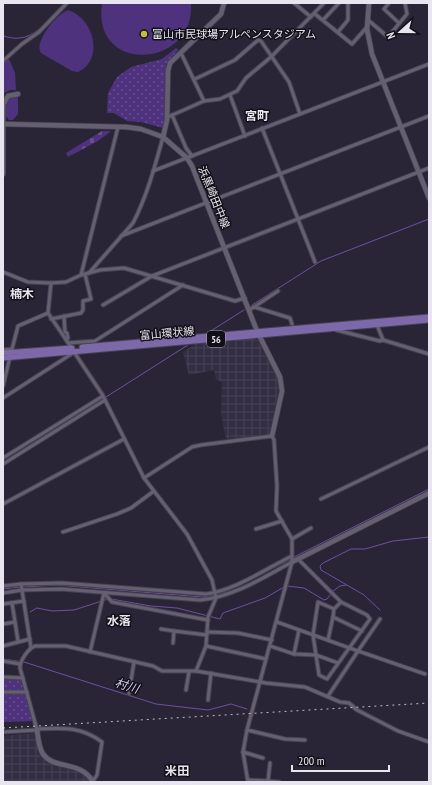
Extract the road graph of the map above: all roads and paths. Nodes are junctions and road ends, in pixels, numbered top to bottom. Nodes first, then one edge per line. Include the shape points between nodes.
1 (67, 3) edge
2 (294, 3) edge
3 (301, 3) edge
4 (324, 3) edge
5 (339, 3) edge
6 (348, 3) edge
7 (369, 3) edge
8 (389, 3) edge
9 (406, 3) edge
10 (225, 4) edge
11 (298, 7) junction
12 (315, 14) junction
13 (311, 18) junction
14 (323, 20) junction
15 (368, 20) junction
16 (399, 23) junction
17 (368, 26) junction
18 (338, 32) junction
19 (180, 52) junction
20 (271, 57) junction
21 (3, 61) edge
22 (429, 64) edge
23 (195, 79) junction
24 (383, 82) junction
25 (18, 94) dead end
26 (230, 95) junction
27 (204, 102) junction
28 (300, 114) junction
29 (170, 116) junction
30 (429, 116) edge
31 (3, 124) edge
32 (118, 127) junction
33 (401, 127) junction
34 (262, 128) junction
35 (245, 136) junction
36 (163, 137) junction
37 (190, 157) junction
38 (429, 168) edge
39 (153, 171) junction
40 (3, 172) edge
41 (419, 172) junction
42 (280, 174) junction
43 (429, 198) edge
44 (207, 203) junction
45 (299, 218) junction
46 (121, 236) junction
47 (224, 247) junction
48 (315, 262) dead end
49 (3, 272) edge
50 (85, 274) junction
51 (152, 276) junction
52 (51, 283) junction
53 (183, 285) junction
54 (278, 291) dead end
55 (244, 298) junction
56 (103, 305) dead end
57 (254, 307) junction
58 (249, 310) junction
59 (48, 313) junction
60 (64, 316) junction
61 (429, 317) edge
62 (51, 319) junction
63 (429, 320) edge
64 (292, 324) dead end
65 (377, 325) junction
66 (332, 329) junction
67 (258, 333) junction
68 (383, 340) junction
69 (70, 346) junction
70 (3, 350) edge
71 (3, 353) edge
72 (11, 353) junction
73 (429, 354) edge
74 (3, 358) edge
75 (3, 386) edge
76 (103, 396) junction
77 (3, 398) edge
78 (105, 400) junction
79 (272, 436) junction
80 (124, 440) junction
81 (429, 447) edge
82 (3, 458) edge
83 (3, 464) edge
84 (144, 478) junction
85 (154, 491) junction
86 (429, 492) edge
87 (322, 499) dead end
88 (3, 504) edge
89 (282, 521) junction
90 (311, 528) dead end
91 (256, 529) dead end
92 (63, 532) dead end
93 (292, 539) junction
94 (292, 556) junction
95 (298, 560) junction
96 (292, 562) junction
97 (21, 584) junction
98 (3, 586) edge
99 (22, 590) junction
100 (3, 593) edge
101 (104, 593) junction
102 (216, 593) junction
103 (216, 598) junction
104 (24, 601) junction
105 (341, 602) junction
106 (12, 603) junction
107 (3, 604) edge
108 (334, 609) junction
109 (333, 617) junction
110 (380, 619) dead end
111 (208, 620) junction
112 (15, 622) junction
113 (277, 622) junction
114 (3, 624) edge
115 (161, 629) dead end
116 (299, 630) junction
117 (174, 631) junction
118 (362, 631) junction
119 (207, 634) junction
120 (313, 635) junction
121 (30, 639) junction
122 (272, 640) junction
123 (328, 640) junction
124 (18, 641) junction
125 (173, 642) dead end
126 (3, 646) edge
127 (206, 646) junction
128 (270, 646) junction
129 (31, 648) junction
130 (350, 648) junction
131 (358, 651) junction
132 (90, 652) junction
133 (294, 654) junction
134 (316, 655) junction
135 (266, 659) junction
136 (3, 661) edge
137 (134, 662) junction
138 (338, 663) junction
139 (20, 664) junction
140 (196, 671) junction
141 (189, 672) junction
142 (210, 673) junction
143 (425, 674) dead end
144 (3, 677) edge
145 (22, 678) junction
146 (260, 682) junction
147 (186, 690) dead end
148 (3, 692) edge
149 (27, 692) junction
150 (129, 693) dead end
151 (328, 696) junction
152 (208, 700) dead end
153 (37, 730) junction
154 (247, 730) junction
155 (3, 732) edge
156 (305, 740) dead end
157 (429, 742) edge
158 (243, 752) junction
159 (263, 758) dead end
160 (270, 763) dead end
161 (93, 781) edge
162 (248, 781) edge
163 (268, 781) edge
164 (280, 782) edge

1 - 21 street via 39,32
2 - 11 street
3 - 11 street
4 - 12 street
5 - 14 street
6 - 18 street via 348,20
7 - 15 street
8 - 16 street via 384,9
9 - 16 street via 407,14
10 - 19 street via 222,14
11 - 13 street
12 - 13 street
12 - 14 street
13 - 20 street
14 - 18 street
15 - 16 street via 388,37
15 - 17 street
17 - 18 street via 352,44
17 - 24 street via 372,54
19 - 23 street
19 - 29 street via 169,66
20 - 23 street via 258,40 235,60
20 - 26 street
20 - 28 street via 288,82
22 - 24 street
23 - 27 street
24 - 28 street
24 - 33 street
25 - 31 street via 5,99
26 - 27 street
26 - 35 street
27 - 29 street
28 - 34 street
29 - 36 street
29 - 37 street
30 - 33 street
31 - 32 street, 浜黒崎田中線
31 - 40 street
32 - 36 street, 浜黒崎田中線 via 141,129
32 - 50 street
33 - 41 street
33 - 42 street
34 - 35 street
34 - 42 street
35 - 37 street
36 - 37 street, 浜黒崎田中線
36 - 39 street
37 - 39 street
37 - 44 street, 浜黒崎田中線
38 - 41 street
39 - 46 street via 138,214
41 - 43 street
41 - 45 street
42 - 44 street
42 - 45 street
44 - 46 street
44 - 47 street, 浜黒崎田中線
45 - 47 street
45 - 48 street
46 - 50 street
47 - 51 street
47 - 55 street, 浜黒崎田中線
49 - 52 street via 28,282
50 - 51 street via 116,268
50 - 52 street via 66,282
50 - 60 street via 90,299 83,301 81,313
51 - 53 street
51 - 56 street
52 - 59 street
53 - 55 street via 235,301
53 - 69 street via 95,340
54 - 57 street
55 - 58 street, 浜黒崎田中線
57 - 58 street
57 - 64 street via 290,318
58 - 67 street, 浜黒崎田中線
59 - 62 street
59 - 72 street via 18,326
60 - 62 street
60 - 69 street via 65,332 68,333
61 - 67 main road, 富山環状線 / 56
62 - 69 street
63 - 65 main road, 富山環状線 / 56
65 - 66 main road, 富山環状線 / 56
65 - 68 street
66 - 67 main road, 富山環状線 / 56
66 - 68 street
67 - 69 main road, 富山環状線 / 56
67 - 79 street, 浜黒崎田中線 via 278,372 282,386
68 - 73 street
69 - 72 main road, 富山環状線 / 56
69 - 76 street
69 - 77 street via 71,355
70 - 72 street
71 - 72 main road, 富山環状線 / 56
72 - 74 main road, 富山環状線 / 56
72 - 75 street
76 - 78 street
76 - 82 street
78 - 80 street
78 - 83 street
79 - 84 street via 192,447
79 - 89 street via 277,486 276,511
80 - 84 street
80 - 88 street
81 - 87 street
84 - 85 street
85 - 92 street via 131,508
85 - 102 street via 187,534 212,580
86 - 95 street
89 - 91 street
89 - 93 street
90 - 93 street
93 - 94 street
94 - 96 street
94 - 102 street
95 - 96 street
95 - 105 street
96 - 103 street via 228,595
96 - 113 street
97 - 98 street
97 - 99 street
97 - 102 street via 62,583 196,594
99 - 100 street
99 - 101 street via 61,589
99 - 104 street
101 - 103 street via 200,600
101 - 111 street via 112,602
101 - 132 street
102 - 103 street
103 - 111 street
104 - 106 street
104 - 121 street
105 - 108 street
105 - 118 street via 370,619
106 - 107 street
106 - 112 street
108 - 109 street
108 - 120 street via 318,602
109 - 118 street
109 - 123 street
110 - 131 street
111 - 119 street
112 - 114 street
112 - 124 street
113 - 116 street
113 - 122 street
115 - 117 street
116 - 120 street
116 - 133 street
117 - 119 street
117 - 125 street
118 - 130 street
119 - 122 street via 238,632
119 - 127 street
120 - 123 street
120 - 134 street
121 - 124 street
121 - 129 street
122 - 128 street
123 - 130 street
124 - 126 street
127 - 135 street
127 - 140 street
128 - 133 street
128 - 135 street
129 - 132 street via 66,646
129 - 139 street
130 - 131 street
130 - 138 street
131 - 143 street
131 - 151 street
132 - 137 street
133 - 134 street
134 - 138 street
134 - 138 street via 319,675 327,679
135 - 146 street
136 - 139 street
137 - 141 street via 153,666 162,671
137 - 150 street
139 - 145 street
140 - 141 street
140 - 142 street
141 - 147 street
142 - 146 street
142 - 152 street
144 - 145 street
145 - 149 street
146 - 151 street via 306,687
146 - 154 street
148 - 149 street
149 - 153 street
151 - 157 street via 350,703 358,710 398,731
153 - 155 street
153 - 161 street via 44,756 49,760 79,768
153 - 161 street via 81,730 102,742 97,774
154 - 156 street via 285,739
154 - 158 street
158 - 159 street
158 - 162 street
160 - 163 street
162 - 163 street
163 - 164 street

